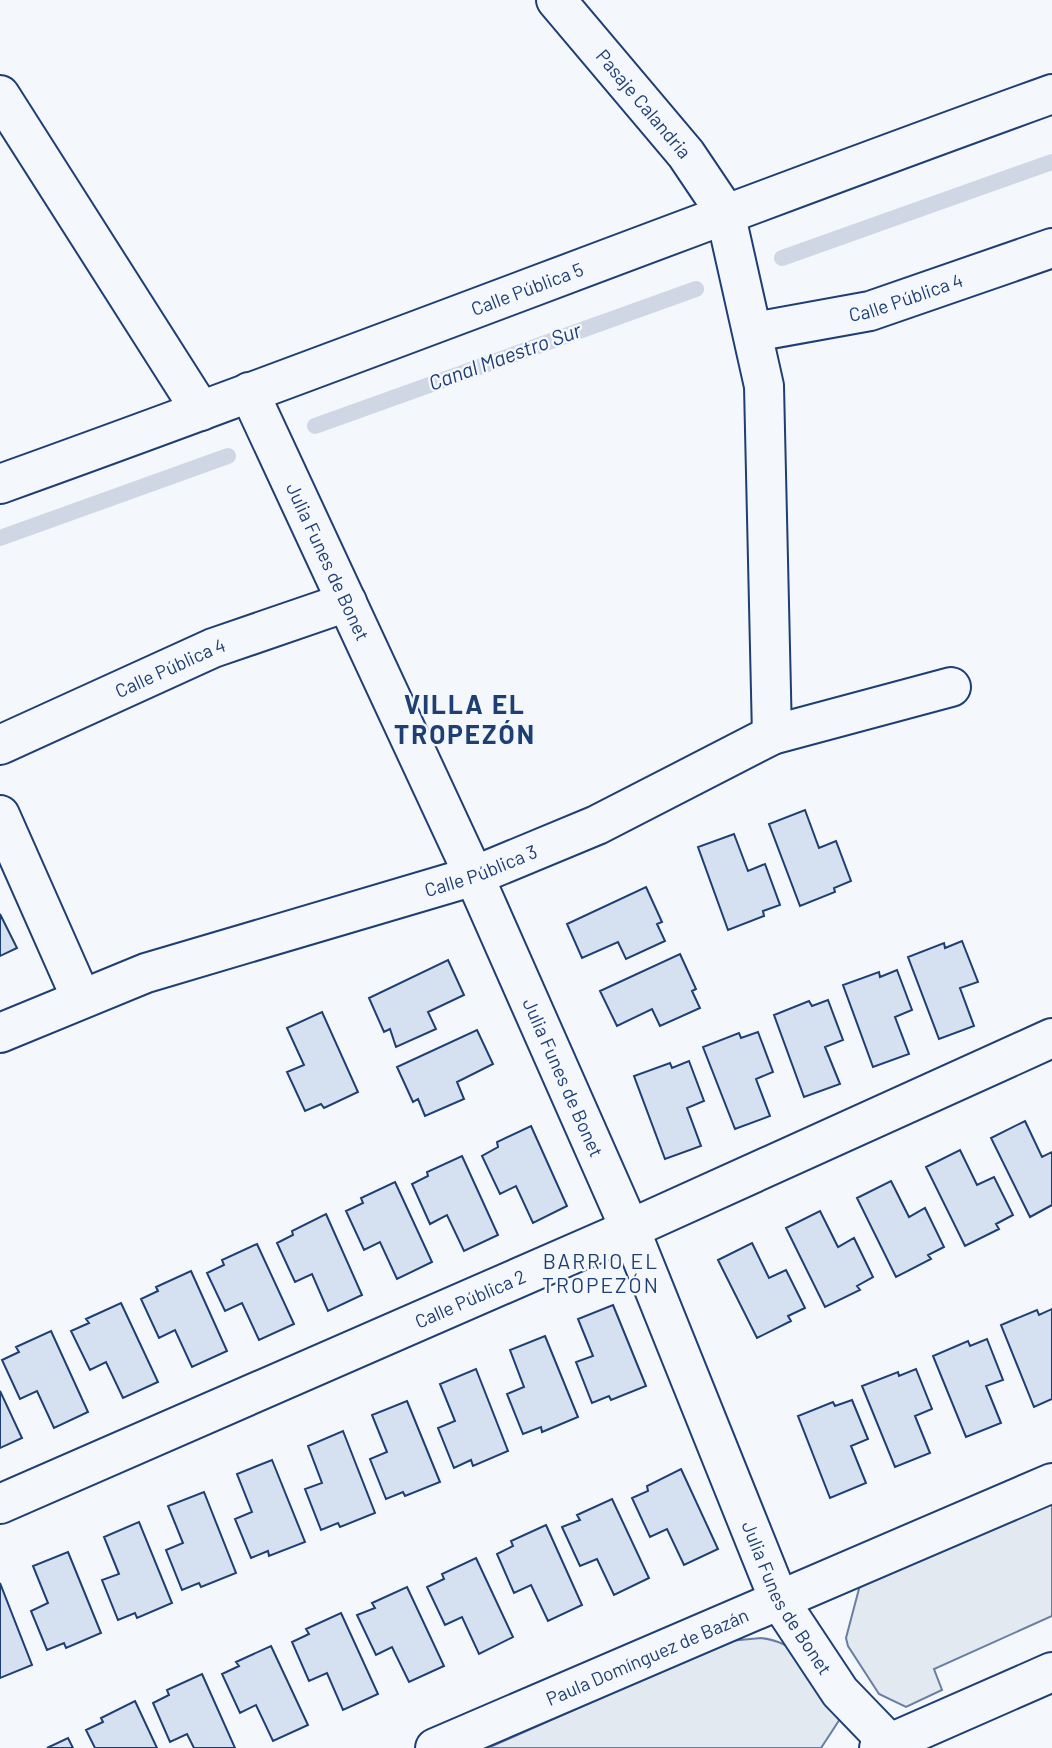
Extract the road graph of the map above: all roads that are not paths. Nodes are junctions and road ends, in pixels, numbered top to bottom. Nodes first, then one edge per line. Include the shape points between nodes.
1 (556, 0) edge
2 (0, 94) edge
3 (1052, 94) edge
4 (725, 212) junction
5 (1052, 248) edge
6 (754, 332) junction
7 (249, 393) junction
8 (201, 411) junction
9 (0, 484) edge
10 (347, 602) junction
11 (951, 687) dead end
12 (772, 735) junction
13 (0, 745) edge
14 (0, 815) edge
15 (474, 876) junction
16 (81, 998) junction
17 (0, 1033) edge
18 (1052, 1038) edge
19 (630, 1229) junction
20 (1052, 1483) edge
21 (0, 1504) edge
22 (779, 1600) junction
23 (1052, 1672) edge
24 (887, 1747) edge
25 (435, 1748) edge

1 - 4 street, Pasaje Calandria via 686,154
2 - 8 street
3 - 4 street, Calle Pública 5
4 - 6 street
4 - 7 street, Calle Pública 5
5 - 6 street, Calle Pública 4 via 870,311
6 - 12 street via 764,386
7 - 8 street, Calle Pública 5
7 - 10 street, Julia Funes de Bonet
8 - 9 street, Calle Pública 5
10 - 13 street, Calle Pública 4 via 214,648
10 - 15 street, Julia Funes de Bonet
11 - 12 street, Calle Pública 3
12 - 15 street, Calle Pública 3 via 597,825
14 - 16 street
15 - 16 street, Calle Pública 3 via 146,973
15 - 19 street, Julia Funes de Bonet
16 - 17 street, Calle Pública 3
18 - 19 street, Calle Pública 2
19 - 21 street, Calle Pública 2
19 - 22 street, Julia Funes de Bonet
20 - 22 street, Paula Domínguez de Bazán
22 - 24 street, Julia Funes de Bonet via 840,1692
22 - 25 street, Paula Domínguez de Bazán
23 - 24 street

